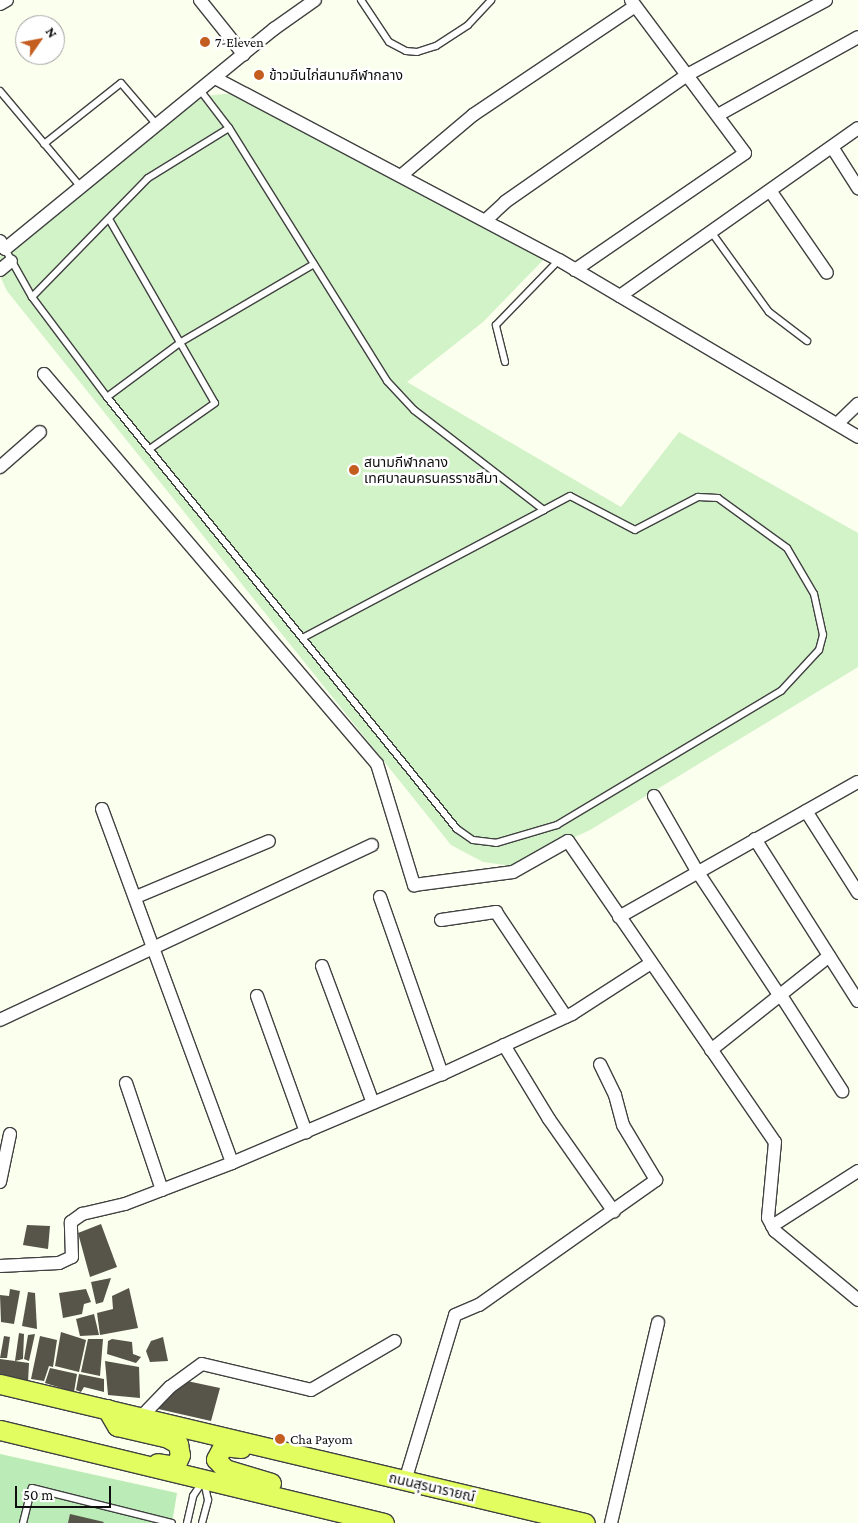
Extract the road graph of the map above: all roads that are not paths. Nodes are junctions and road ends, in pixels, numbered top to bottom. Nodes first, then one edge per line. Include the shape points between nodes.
1 (7, 0) edge
2 (200, 0) edge
3 (315, 0) edge
4 (361, 0) edge
5 (490, 0) edge
6 (826, 0) edge
7 (633, 3) edge
8 (0, 4) edge
9 (858, 37) edge
10 (244, 55) junction
11 (687, 75) junction
12 (215, 78) junction
13 (200, 90) junction
14 (0, 91) edge
15 (718, 115) junction
16 (157, 125) junction
17 (228, 128) junction
18 (858, 128) edge
19 (44, 144) junction
20 (832, 147) junction
21 (403, 174) junction
22 (80, 186) junction
23 (858, 188) edge
24 (771, 192) junction
25 (109, 219) junction
26 (486, 220) junction
27 (712, 233) junction
28 (2, 245) edge
29 (559, 260) junction
30 (11, 261) junction
31 (314, 264) junction
32 (0, 270) edge
33 (575, 270) junction
34 (827, 273) dead end
35 (620, 296) junction
36 (32, 297) junction
37 (807, 340) dead end
38 (180, 342) junction
39 (505, 362) dead end
40 (44, 374) dead end
41 (107, 397) junction
42 (858, 404) edge
43 (837, 424) junction
44 (40, 432) dead end
45 (858, 437) edge
46 (151, 448) junction
47 (0, 467) edge
48 (544, 510) junction
49 (304, 637) junction
50 (858, 782) edge
51 (654, 796) dead end
52 (102, 809) dead end
53 (806, 811) junction
54 (755, 839) junction
55 (269, 841) dead end
56 (372, 845) dead end
57 (697, 871) junction
58 (858, 893) edge
59 (136, 897) junction
60 (380, 897) dead end
61 (619, 917) junction
62 (441, 920) dead end
63 (154, 951) junction
64 (830, 956) junction
65 (651, 963) junction
66 (322, 966) dead end
67 (257, 996) dead end
68 (781, 998) junction
69 (858, 1001) edge
70 (566, 1016) junction
71 (0, 1020) edge
72 (504, 1045) junction
73 (710, 1050) junction
74 (600, 1064) dead end
75 (442, 1074) junction
76 (126, 1083) dead end
77 (842, 1091) dead end
78 (373, 1103) junction
79 (306, 1132) junction
80 (10, 1134) dead end
81 (232, 1163) junction
82 (858, 1171) edge
83 (0, 1182) edge
84 (162, 1190) junction
85 (614, 1212) junction
86 (772, 1226) junction
87 (0, 1266) edge
88 (858, 1300) edge
89 (658, 1322) dead end
90 (394, 1341) dead end
91 (0, 1384) edge
92 (107, 1409) junction
93 (141, 1417) junction
94 (0, 1430) edge
95 (279, 1451) junction
96 (110, 1457) junction
97 (204, 1480) junction
98 (405, 1481) junction
99 (295, 1502) junction
100 (23, 1523) edge
101 (172, 1523) edge
102 (187, 1523) edge
103 (202, 1523) edge
104 (384, 1523) edge
105 (585, 1523) edge
106 (611, 1523) edge

1 - 8 street
2 - 10 street
3 - 10 street
4 - 5 lane via 389,42 406,51 417,52 436,46 468,25
6 - 11 street
7 - 11 street
7 - 21 street via 473,115
9 - 15 street
10 - 12 street
11 - 15 street
11 - 26 street via 504,202
12 - 13 street
12 - 21 street
13 - 16 street
13 - 17 lane
14 - 19 lane
15 - 33 street via 746,152
16 - 19 lane via 121,83
16 - 22 street
17 - 25 lane via 148,178
17 - 31 lane
18 - 20 street
19 - 22 lane
20 - 23 street
20 - 24 street
21 - 26 street
22 - 28 street
24 - 27 street
24 - 34 street
25 - 36 lane
25 - 38 lane
26 - 29 street
27 - 35 street
27 - 37 lane via 769,312
28 - 30 lane
29 - 33 street
29 - 39 lane via 496,325
30 - 32 street
30 - 36 lane
31 - 38 lane
31 - 48 lane via 387,381 414,410
33 - 35 street
35 - 43 street
36 - 41 lane
38 - 41 lane
38 - 46 lane via 215,402
40 - 61 street via 377,764 414,885 513,872 568,841
41 - 46 lane
42 - 43 street
43 - 45 street
44 - 47 street
46 - 49 lane
48 - 49 lane
48 - 49 lane via 570,496 635,530 698,497 718,498 787,548 814,594 823,635 820,650 781,691 557,825 496,843 473,840 457,829
50 - 53 street
51 - 57 street
52 - 59 street
53 - 54 street
53 - 58 street
54 - 57 street
54 - 64 street
55 - 59 street
56 - 63 street
57 - 61 street
57 - 68 street
59 - 63 street
60 - 75 street
61 - 65 street
62 - 70 street via 496,912
63 - 71 street
63 - 81 street
64 - 68 street
64 - 69 street
65 - 70 street
65 - 73 street
66 - 78 street
67 - 79 street
68 - 73 street
68 - 77 street
70 - 72 street
72 - 75 street
72 - 85 street via 549,1120
73 - 86 street via 775,1142 768,1218
74 - 85 street via 615,1095 623,1125 656,1180
75 - 78 street
76 - 84 street
78 - 79 street
79 - 81 street
80 - 83 street
81 - 84 street
82 - 86 street
84 - 87 street via 82,1214 71,1222 72,1257 59,1263
85 - 98 street via 479,1305 455,1315
86 - 88 street
89 - 106 street
90 - 93 street via 311,1390 202,1364 170,1387
91 - 92 main road, ถนนสุรนารายณ์
92 - 93 main road, ถนนสุรนารายณ์
92 - 96 main road via 117,1426 168,1438 178,1444 180,1455 175,1466
93 - 95 main road, ถนนสุรนารายณ์
94 - 96 main road
95 - 98 main road, ถนนสุรนารายณ์
95 - 99 main road, ถนนสุรนารายณ์ via 223,1446 216,1459 225,1469 278,1485
96 - 97 main road
97 - 99 main road
97 - 102 lane via 193,1496
97 - 103 lane via 208,1500
98 - 105 main road, ถนนสุรนารายณ์
99 - 104 main road
100 - 101 lane via 32,1488

